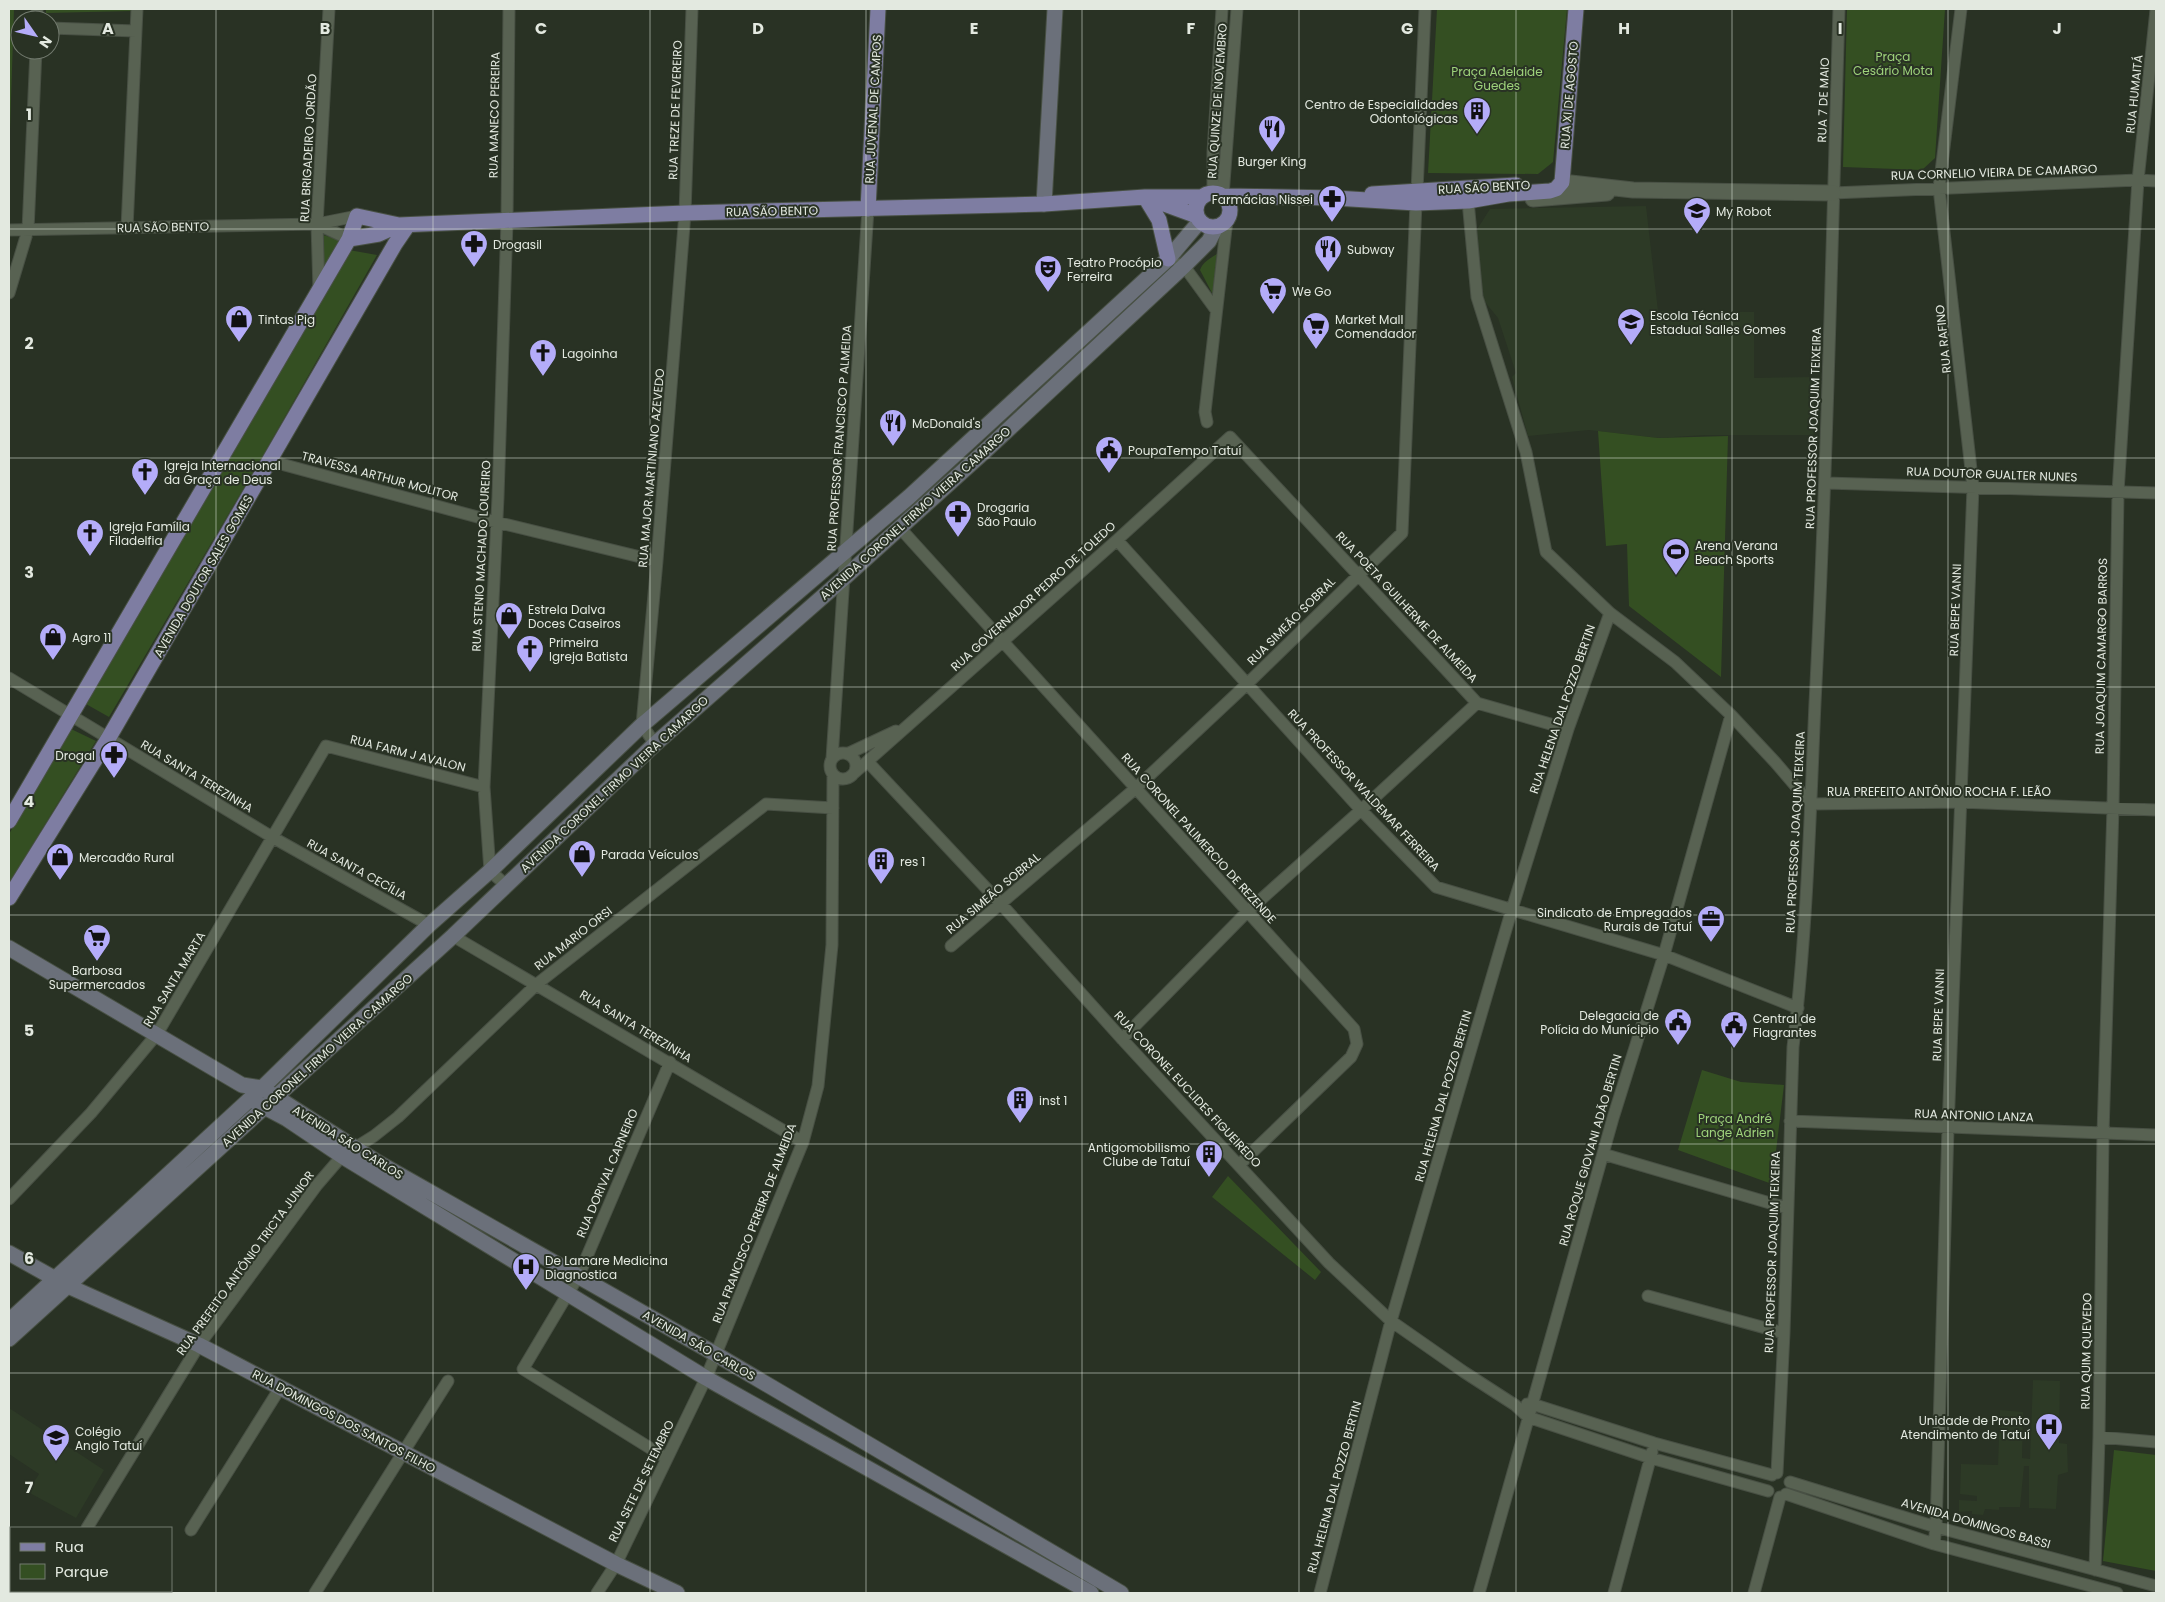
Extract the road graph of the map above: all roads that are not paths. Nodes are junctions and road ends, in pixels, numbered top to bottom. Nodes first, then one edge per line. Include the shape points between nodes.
1 (138, 9) edge
2 (330, 9) edge
3 (509, 9) edge
4 (692, 9) edge
5 (878, 9) edge
6 (1055, 9) edge
7 (1222, 9) edge
8 (1237, 9) edge
9 (1425, 9) edge
10 (1576, 9) edge
11 (1839, 9) edge
12 (1961, 9) edge
13 (2156, 10) edge
14 (60, 28) edge
15 (136, 31) junction
16 (36, 60) edge
17 (2138, 180) junction
18 (1562, 182) junction
19 (2156, 182) edge
20 (1940, 188) junction
21 (1633, 190) junction
22 (1833, 193) junction
23 (1213, 195) junction
24 (1273, 197) junction
25 (1416, 197) junction
26 (1145, 198) junction
27 (1468, 201) junction
28 (1044, 204) junction
29 (868, 209) junction
30 (685, 213) junction
31 (356, 216) junction
32 (1199, 219) junction
33 (1224, 219) junction
34 (507, 221) junction
35 (317, 224) junction
36 (404, 225) junction
37 (127, 228) junction
38 (9, 230) edge
39 (28, 230) junction
40 (349, 239) junction
41 (1168, 259) junction
42 (1184, 266) junction
43 (319, 290) junction
44 (9, 293) edge
45 (1216, 310) junction
46 (1207, 422) dead end
47 (1230, 437) joint
48 (270, 460) junction
49 (1826, 483) junction
50 (1973, 486) junction
51 (2118, 492) junction
52 (2156, 493) edge
53 (496, 522) junction
54 (900, 528) junction
55 (1117, 540) junction
56 (845, 554) junction
57 (658, 561) junction
58 (1358, 574) junction
59 (844, 578) junction
60 (1610, 613) junction
61 (1003, 641) junction
62 (9, 678) edge
63 (1247, 684) junction
64 (1477, 703) junction
65 (70, 716) junction
66 (1731, 716) junction
67 (642, 725) junction
68 (909, 725) junction
69 (1568, 729) junction
70 (108, 739) junction
71 (655, 744) junction
72 (326, 746) joint
73 (848, 754) junction
74 (832, 759) junction
75 (868, 762) junction
76 (833, 775) junction
77 (852, 775) junction
78 (484, 786) junction
79 (1136, 788) junction
80 (1960, 802) junction
81 (1811, 804) junction
82 (2113, 807) junction
83 (833, 808) junction
84 (1361, 810) junction
85 (2156, 810) edge
86 (9, 821) edge
87 (272, 837) junction
88 (490, 871) junction
89 (506, 885) junction
90 (9, 898) edge
91 (1002, 905) junction
92 (1512, 908) junction
93 (1248, 911) junction
94 (429, 925) junction
95 (453, 936) junction
96 (951, 946) dead end
97 (9, 948) edge
98 (1664, 955) junction
99 (537, 984) junction
100 (1798, 1008) junction
101 (157, 1034) junction
102 (1122, 1039) junction
103 (670, 1062) junction
104 (242, 1086) junction
105 (262, 1088) junction
106 (277, 1097) junction
107 (250, 1099) junction
108 (265, 1107) junction
109 (1790, 1121) junction
110 (1948, 1128) junction
111 (2103, 1134) junction
112 (2156, 1135) edge
113 (803, 1142) junction
114 (348, 1152) junction
115 (1603, 1154) junction
116 (1239, 1165) junction
117 (9, 1199) edge
118 (1787, 1208) junction
119 (9, 1253) edge
120 (579, 1275) junction
121 (54, 1279) junction
122 (68, 1286) junction
123 (568, 1294) junction
124 (1648, 1296) dead end
125 (9, 1321) edge
126 (1391, 1321) junction
127 (1784, 1333) junction
128 (9, 1339) edge
129 (199, 1345) junction
130 (717, 1355) junction
131 (706, 1378) junction
132 (448, 1381) dead end
133 (280, 1388) junction
134 (1532, 1404) junction
135 (1515, 1405) junction
136 (1528, 1417) junction
137 (2099, 1437) junction
138 (2156, 1442) edge
139 (1654, 1443) junction
140 (403, 1452) junction
141 (666, 1458) junction
142 (1651, 1458) junction
143 (1774, 1474) junction
144 (1790, 1482) junction
145 (1768, 1491) junction
146 (1783, 1495) junction
147 (88, 1527) edge
148 (1936, 1527) junction
149 (191, 1530) dead end
150 (1934, 1544) junction
151 (616, 1564) junction
152 (2095, 1570) junction
153 (2156, 1586) edge
154 (320, 1592) edge
155 (597, 1593) edge
156 (677, 1593) edge
157 (1091, 1593) edge
158 (1121, 1593) edge
159 (1320, 1593) edge
160 (1479, 1593) edge
161 (1614, 1593) edge
162 (1754, 1593) edge
163 (2117, 1593) edge

1 - 15 street
2 - 35 street, RUA BRIGADEIRO JORDÃO
3 - 34 street, RUA MANECO PEREIRA
4 - 30 street, RUA TREZE DE FEVEREIRO
5 - 29 main road, RUA JUVENAL DE CAMPOS
6 - 28 main road
7 - 23 street, RUA QUINZE DE NOVEMBRO
8 - 23 street, RUA QUINZE DE NOVEMBRO
9 - 25 street
10 - 18 main road, RUA XI DE AGOSTO
11 - 22 street, RUA 7 DE MAIO
12 - 20 street, RUA RAFINO
13 - 17 street, RUA HUMAITÁ
14 - 15 street
15 - 37 street
16 - 39 street
17 - 19 street, RUA CORNELIO VIEIRA DE CAMARGO
17 - 20 street, RUA CORNELIO VIEIRA DE CAMARGO
17 - 51 street, RUA JOAQUIM CAMARGO BARROS
18 - 21 street, RUA SÃO BENTO
18 - 25 main road, RUA SÃO BENTO
18 - 27 main road via 1550,191
20 - 22 street, RUA CORNELIO VIEIRA DE CAMARGO
20 - 50 street, RUA RAFINO
21 - 22 street, RUA SÃO BENTO
21 - 27 street, RUA SÃO BENTO via 1563,198
22 - 49 street, RUA PROFESSOR JOAQUIM TEIXEIRA
23 - 24 main road, RUA SÃO BENTO
23 - 26 main road, RUA SÃO BENTO
23 - 32 main road via 1196,206
23 - 33 main road via 1229,204
24 - 25 main road, RUA SÃO BENTO
24 - 33 main road, RUA SÃO BENTO
25 - 27 main road, RUA SÃO BENTO
25 - 58 street, RUA SIMEÃO SOBRAL via 1402,533
26 - 28 main road, RUA SÃO BENTO
26 - 32 main road, RUA SÃO BENTO
26 - 41 main road via 1159,220
27 - 60 street, RUA PREFEITO ANTÔNIO ROCHA F. LEÃO via 1477,297 1526,452 1546,552
28 - 29 main road, RUA SÃO BENTO
29 - 30 main road, RUA SÃO BENTO
29 - 56 street, RUA PROFESSOR FRANCISCO P ALMEIDA
30 - 34 main road, RUA SÃO BENTO
30 - 57 street, RUA MAJOR MARTINIANO AZEVEDO
31 - 35 street, RUA SÃO BENTO
31 - 36 main road, RUA SÃO BENTO
31 - 40 main road
32 - 33 main road via 1204,225
32 - 41 main road, AVENIDA CORONEL FIRMO VIEIRA CAMARGO
33 - 42 main road, AVENIDA CORONEL FIRMO VIEIRA CAMARGO via 1209,241
33 - 45 street
34 - 36 main road, RUA SÃO BENTO
34 - 53 street, RUA STENIO MACHADO LOUREIRO
35 - 37 street, RUA SÃO BENTO
35 - 40 street, RUA SÃO BENTO
35 - 43 street, RUA BRIGADEIRO JORDÃO
36 - 40 main road, RUA SÃO BENTO via 379,234
36 - 48 main road, AVENIDA DOUTOR SALES GOMES
37 - 39 street, RUA SÃO BENTO
38 - 39 street, RUA SÃO BENTO
39 - 44 street
40 - 43 main road
41 - 42 street
41 - 56 main road, AVENIDA CORONEL FIRMO VIEIRA CAMARGO
42 - 45 street
42 - 54 main road, AVENIDA CORONEL FIRMO VIEIRA CAMARGO
43 - 65 main road
45 - 46 street via 1205,412
47 - 55 street, RUA GOVERNADOR PEDRO DE TOLEDO
47 - 58 street, RUA POETA GUILHERME DE ALMEIDA
48 - 53 street, TRAVESSA ARTHUR MOLITOR
48 - 70 main road, AVENIDA DOUTOR SALES GOMES
49 - 50 street, RUA DOUTOR GUALTER NUNES
49 - 81 street, RUA PROFESSOR JOAQUIM TEIXEIRA
50 - 51 street, RUA DOUTOR GUALTER NUNES
50 - 80 street, RUA BEPE VANNI
51 - 52 street, RUA DOUTOR GUALTER NUNES
51 - 82 street, RUA JOAQUIM CAMARGO BARROS
53 - 57 street, TRAVESSA ARTHUR MOLITOR
53 - 78 street, RUA STENIO MACHADO LOUREIRO
54 - 59 main road, AVENIDA CORONEL FIRMO VIEIRA CAMARGO
54 - 61 street, RUA CORONEL PALIMERCIO DE REZENDE
55 - 61 street, RUA GOVERNADOR PEDRO DE TOLEDO
55 - 63 street, RUA PROFESSOR WALDEMAR FERREIRA
56 - 59 street, RUA PROFESSOR FRANCISCO P ALMEIDA
56 - 67 main road, AVENIDA CORONEL FIRMO VIEIRA CAMARGO
57 - 67 street, RUA MAJOR MARTINIANO AZEVEDO
58 - 63 street, RUA SIMEÃO SOBRAL
58 - 64 street, RUA POETA GUILHERME DE ALMEIDA
59 - 71 main road, AVENIDA CORONEL FIRMO VIEIRA CAMARGO
59 - 74 street, RUA PROFESSOR FRANCISCO P ALMEIDA
60 - 66 street, RUA PREFEITO ANTÔNIO ROCHA F. LEÃO via 1674,662
60 - 69 street, RUA HELENA DAL POZZO BERTIN
61 - 68 street, RUA GOVERNADOR PEDRO DE TOLEDO
61 - 79 street, RUA CORONEL PALIMERCIO DE REZENDE
62 - 65 street
63 - 79 street, RUA SIMEÃO SOBRAL
63 - 84 street, RUA PROFESSOR WALDEMAR FERREIRA
64 - 69 street
64 - 84 street, RUA POETA GUILHERME DE ALMEIDA
65 - 70 street
65 - 86 main road
66 - 81 street, RUA PREFEITO ANTÔNIO ROCHA F. LEÃO
66 - 98 street, RUA ROQUE GIOVANI ADÃO BERTIN
67 - 71 street
67 - 88 main road, AVENIDA CORONEL FIRMO VIEIRA CAMARGO
68 - 73 street
68 - 75 street, RUA GOVERNADOR PEDRO DE TOLEDO
69 - 92 street, RUA HELENA DAL POZZO BERTIN
70 - 87 street, RUA SANTA TEREZINHA
70 - 90 main road, AVENIDA DOUTOR SALES GOMES
71 - 89 main road, AVENIDA CORONEL FIRMO VIEIRA CAMARGO
72 - 78 street, RUA FARM J AVALON
72 - 87 street, RUA SANTA MARTA
73 - 74 street via 839,754
73 - 77 street via 856,763
74 - 76 street
75 - 77 street, RUA GOVERNADOR PEDRO DE TOLEDO
75 - 91 street, RUA CORONEL EUCLIDES FIGUEIREDO
76 - 77 street via 841,779
76 - 83 street, RUA FRANCISCO PEREIRA DE ALMEIDA
78 - 88 street, RUA STENIO MACHADO LOUREIRO
79 - 91 street, RUA SIMEÃO SOBRAL
79 - 93 street, RUA CORONEL PALIMERCIO DE REZENDE
80 - 81 street, RUA PREFEITO ANTÔNIO ROCHA F. LEÃO
80 - 82 street, RUA PREFEITO ANTÔNIO ROCHA F. LEÃO
80 - 110 street, RUA BEPE VANNI
81 - 100 street, RUA PROFESSOR JOAQUIM TEIXEIRA
82 - 85 street, RUA PREFEITO ANTÔNIO ROCHA F. LEÃO
82 - 111 street, RUA JOAQUIM CAMARGO BARROS
83 - 99 street, RUA MARIO ORSI via 766,804
83 - 113 street, RUA FRANCISCO PEREIRA DE ALMEIDA via 832,945 818,1086
84 - 92 street, RUA PROFESSOR WALDEMAR FERREIRA via 1436,887
84 - 93 street, RUA POETA GUILHERME DE ALMEIDA
87 - 94 street, RUA SANTA CECÍLIA
87 - 101 street, RUA SANTA MARTA
88 - 89 street
88 - 94 main road, AVENIDA CORONEL FIRMO VIEIRA CAMARGO
89 - 95 main road, AVENIDA CORONEL FIRMO VIEIRA CAMARGO
91 - 96 street, RUA SIMEÃO SOBRAL
91 - 102 street, RUA CORONEL EUCLIDES FIGUEIREDO
92 - 98 street, RUA PROFESSOR WALDEMAR FERREIRA
92 - 126 street, RUA HELENA DAL POZZO BERTIN
93 - 102 street, RUA POETA GUILHERME DE ALMEIDA
93 - 116 street, RUA CORONEL PALIMERCIO DE REZENDE via 1354,1029 1357,1044 1351,1056
94 - 105 main road, AVENIDA CORONEL FIRMO VIEIRA CAMARGO
95 - 99 street, RUA SANTA TEREZINHA
95 - 106 main road, AVENIDA CORONEL FIRMO VIEIRA CAMARGO
97 - 101 main road
98 - 100 street, RUA PROFESSOR WALDEMAR FERREIRA
98 - 115 street, RUA ROQUE GIOVANI ADÃO BERTIN
99 - 103 street, RUA SANTA TEREZINHA
99 - 114 street, RUA MARIO ORSI via 398,1117
100 - 109 street, RUA PROFESSOR JOAQUIM TEIXEIRA
101 - 104 main road
101 - 117 street, RUA SANTA MARTA via 91,1113
102 - 116 street, RUA CORONEL EUCLIDES FIGUEIREDO
103 - 113 street, RUA SANTA TEREZINHA
103 - 120 street, RUA DORIVAL CARNEIRO
104 - 105 main road
104 - 107 main road
105 - 106 main road, AVENIDA SÃO CARLOS
105 - 107 main road, AVENIDA CORONEL FIRMO VIEIRA CAMARGO
106 - 108 main road, AVENIDA CORONEL FIRMO VIEIRA CAMARGO
106 - 114 main road, AVENIDA SÃO CARLOS
107 - 108 main road, AVENIDA SÃO CARLOS
107 - 121 main road, AVENIDA CORONEL FIRMO VIEIRA CAMARGO
108 - 114 main road, AVENIDA SÃO CARLOS
108 - 122 main road, AVENIDA CORONEL FIRMO VIEIRA CAMARGO
109 - 110 street, RUA ANTONIO LANZA
109 - 118 street, RUA PROFESSOR JOAQUIM TEIXEIRA
110 - 111 street, RUA ANTONIO LANZA
110 - 148 street, RUA BEPE VANNI
111 - 112 street, RUA ANTONIO LANZA
111 - 137 street, RUA QUIM QUEVEDO
113 - 130 street, RUA FRANCISCO PEREIRA DE ALMEIDA
114 - 120 main road, AVENIDA SÃO CARLOS
114 - 123 main road, AVENIDA SÃO CARLOS
114 - 129 street, RUA PREFEITO ANTÔNIO TRICTA JUNIOR via 317,1185
115 - 118 street
115 - 134 street, RUA ROQUE GIOVANI ADÃO BERTIN
116 - 126 street, RUA CORONEL EUCLIDES FIGUEIREDO via 1329,1263
118 - 127 street, RUA PROFESSOR JOAQUIM TEIXEIRA
119 - 121 main road, RUA DOMINGOS DOS SANTOS FILHO
120 - 123 street, RUA DORIVAL CARNEIRO
120 - 130 main road, AVENIDA SÃO CARLOS
121 - 122 main road, RUA DOMINGOS DOS SANTOS FILHO
121 - 125 main road, AVENIDA CORONEL FIRMO VIEIRA CAMARGO
122 - 128 main road, AVENIDA CORONEL FIRMO VIEIRA CAMARGO
122 - 129 main road, RUA DOMINGOS DOS SANTOS FILHO
123 - 131 main road, AVENIDA SÃO CARLOS
123 - 141 street, RUA DORIVAL CARNEIRO via 523,1369
124 - 127 street
126 - 135 street, RUA CORONEL EUCLIDES FIGUEIREDO
126 - 159 street, RUA HELENA DAL POZZO BERTIN
127 - 143 street, RUA PROFESSOR JOAQUIM TEIXEIRA
129 - 133 main road, RUA DOMINGOS DOS SANTOS FILHO
129 - 147 street, RUA PREFEITO ANTÔNIO TRICTA JUNIOR
130 - 131 street, RUA FRANCISCO PEREIRA DE ALMEIDA
130 - 158 main road, AVENIDA SÃO CARLOS
131 - 141 street, RUA SETE DE SETEMBRO
131 - 157 main road, AVENIDA SÃO CARLOS
132 - 140 street
133 - 140 main road, RUA DOMINGOS DOS SANTOS FILHO
133 - 149 street
134 - 135 street
134 - 136 street, RUA ROQUE GIOVANI ADÃO BERTIN
134 - 139 street
135 - 136 street, RUA CORONEL EUCLIDES FIGUEIREDO
136 - 142 street
136 - 160 street, RUA ROQUE GIOVANI ADÃO BERTIN
137 - 138 street
137 - 152 street, RUA QUIM QUEVEDO
139 - 142 street
139 - 143 street
140 - 151 main road, RUA DOMINGOS DOS SANTOS FILHO
140 - 154 street
141 - 151 street, RUA SETE DE SETEMBRO
142 - 145 street
142 - 161 street
143 - 144 street via 1788,1477
143 - 145 street via 1766,1485
144 - 146 street via 1790,1489
144 - 148 street, AVENIDA DOMINGOS BASSI
145 - 146 street via 1773,1496
146 - 150 street
146 - 162 street
148 - 150 street, RUA BEPE VANNI
148 - 152 street, AVENIDA DOMINGOS BASSI
150 - 163 street
151 - 155 street, RUA SETE DE SETEMBRO
151 - 156 main road, RUA DOMINGOS DOS SANTOS FILHO
152 - 153 street, AVENIDA DOMINGOS BASSI

